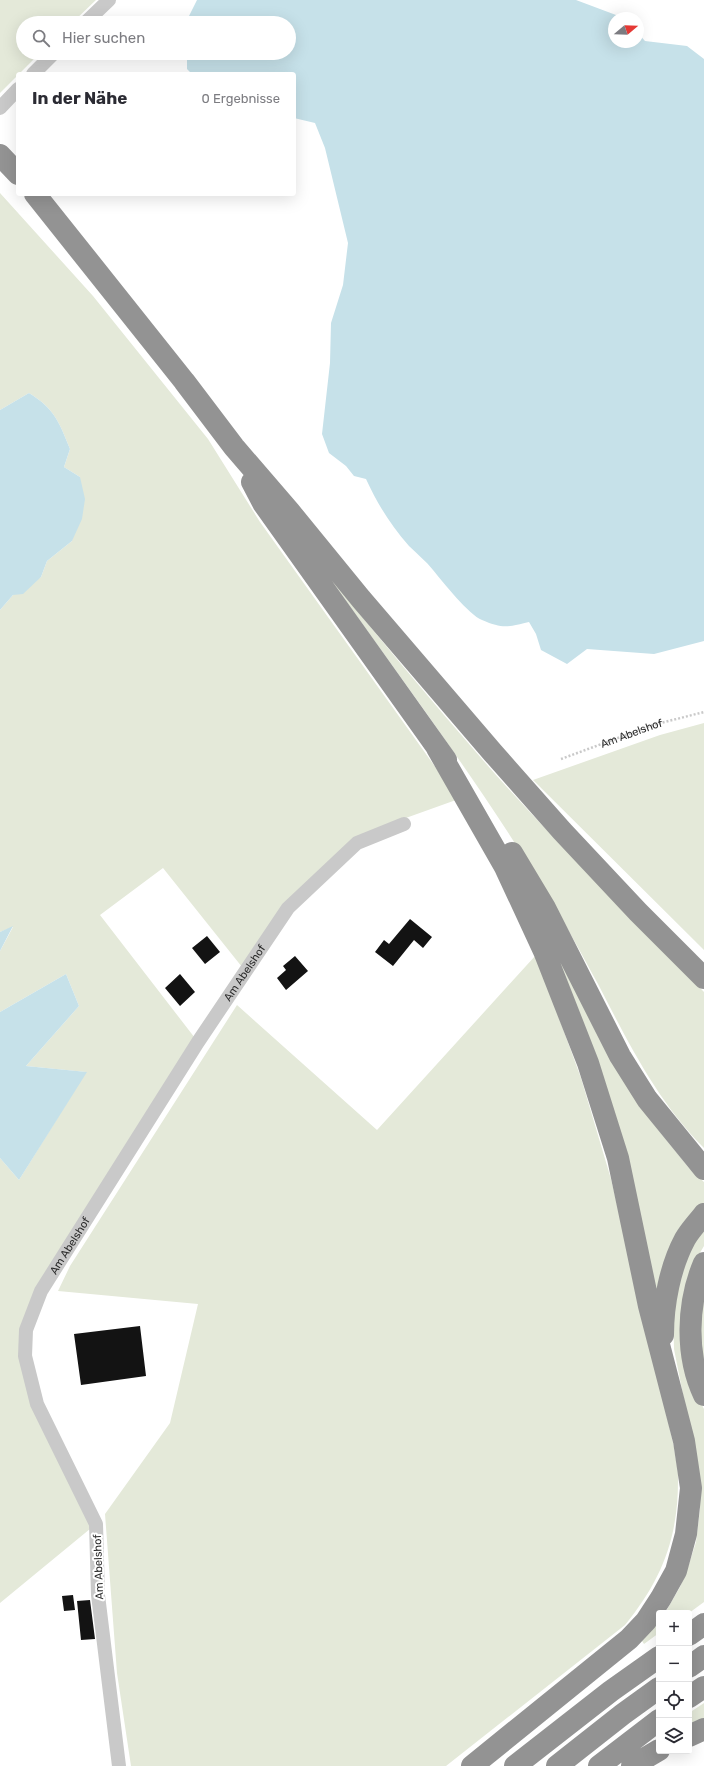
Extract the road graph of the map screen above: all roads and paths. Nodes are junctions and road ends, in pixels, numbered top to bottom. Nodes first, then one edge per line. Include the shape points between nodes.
1 (109, 0) edge
2 (92, 16) edge
3 (47, 60) edge
4 (35, 72) edge
5 (16, 92) edge
6 (0, 108) edge
7 (0, 155) edge
8 (16, 172) edge
9 (37, 196) edge
10 (234, 447) junction
11 (704, 712) edge
12 (437, 748) junction
13 (561, 759) dead end
14 (404, 824) dead end
15 (704, 978) edge
16 (700, 1164) edge
17 (704, 1214) edge
18 (704, 1263) edge
19 (668, 1379) junction
20 (704, 1396) edge
21 (704, 1624) edge
22 (692, 1633) edge
23 (704, 1656) edge
24 (656, 1659) edge
25 (692, 1664) edge
26 (704, 1687) edge
27 (656, 1690) edge
28 (692, 1695) edge
29 (656, 1722) edge
30 (704, 1730) edge
31 (692, 1735) edge
32 (656, 1752) edge
33 (119, 1766) edge
34 (472, 1766) edge
35 (515, 1766) edge
36 (557, 1766) edge
37 (599, 1766) edge
38 (632, 1766) edge

1 - 2 street
3 - 4 street
5 - 6 street
7 - 8 highway
9 - 10 highway
10 - 12 highway via 263,503
10 - 15 highway via 522,786 632,906
11 - 13 path, Am Abelshof via 653,725
12 - 16 highway via 502,836 545,908 620,1056 643,1093
12 - 19 highway via 505,867 544,951 588,1063 618,1158 649,1306
14 - 33 street, Am Abelshof via 357,843 288,908 198,1042 40,1292 26,1330 25,1356 36,1404 96,1524 98,1595
17 - 19 highway via 685,1238 671,1276 663,1313
18 - 20 highway via 696,1282 691,1317 692,1350 699,1385
19 - 34 highway via 684,1441 691,1488 686,1534 676,1571 662,1598 629,1639
21 - 22 highway
23 - 25 highway
24 - 35 highway
26 - 28 highway
27 - 36 highway
29 - 37 highway
30 - 31 highway
32 - 38 highway

